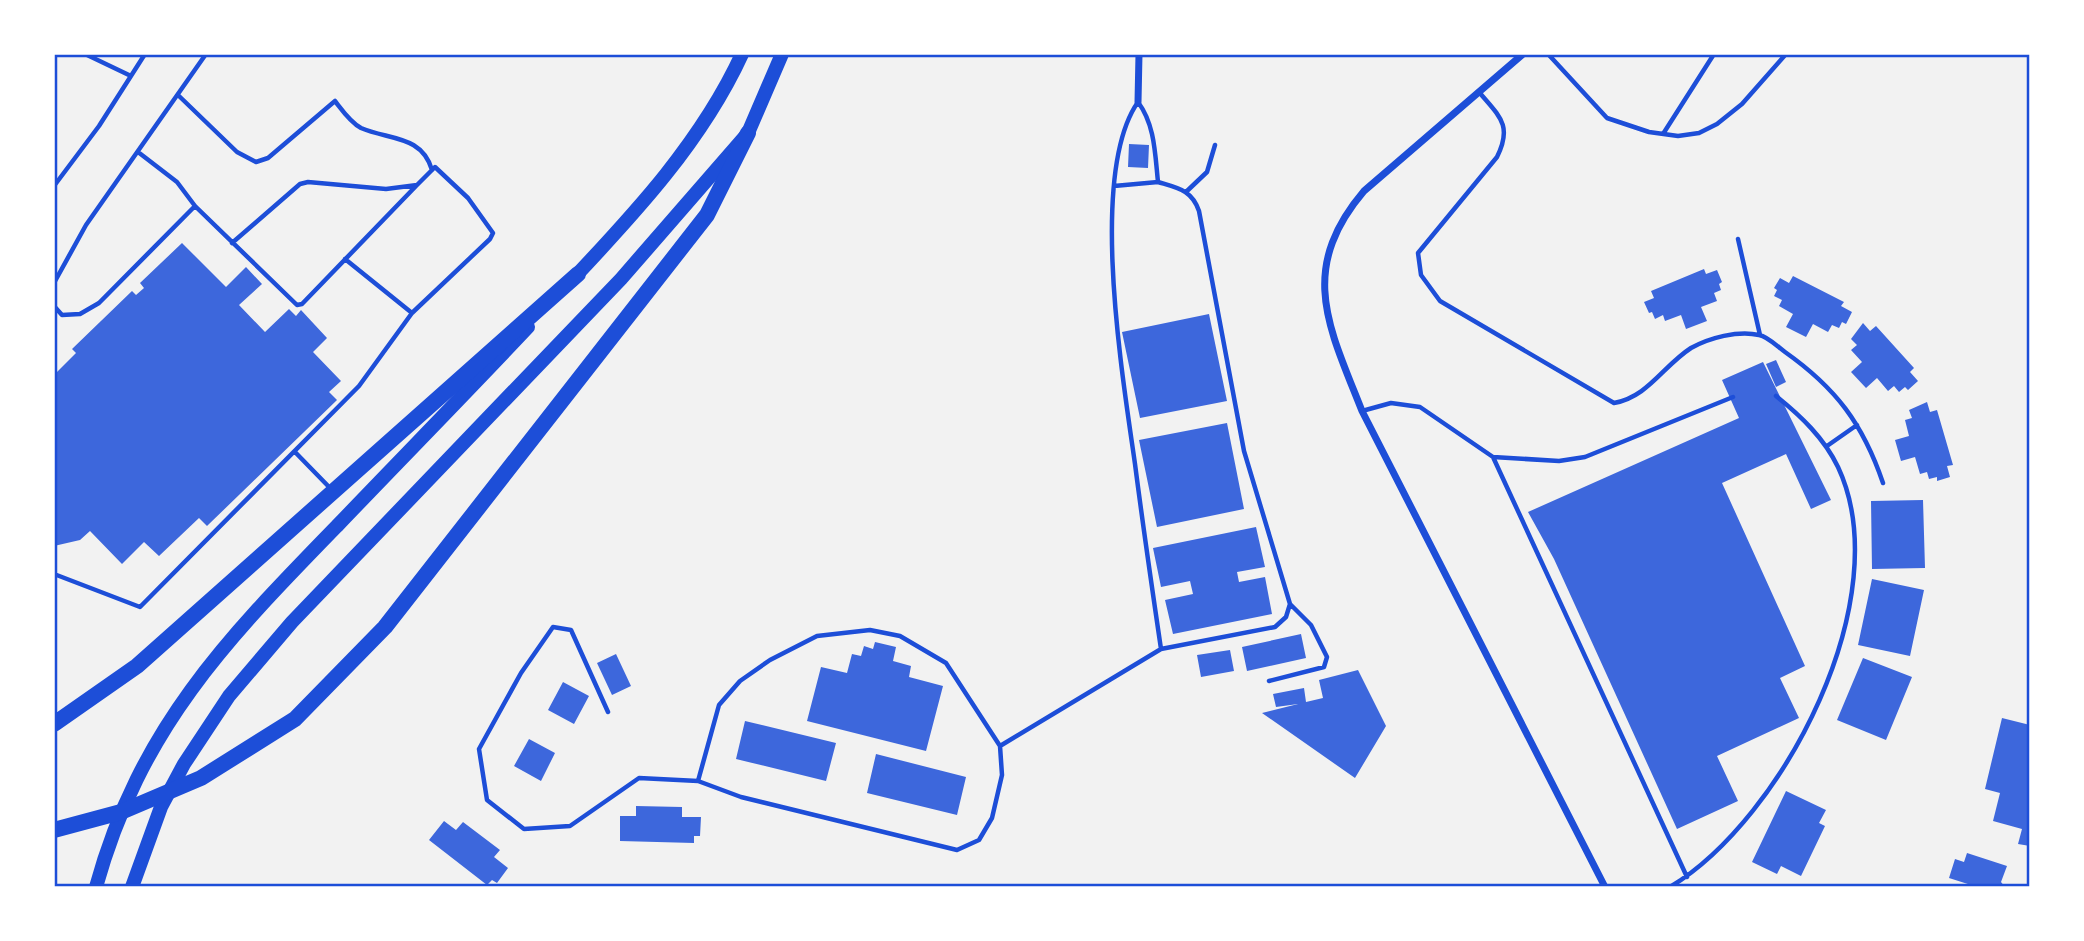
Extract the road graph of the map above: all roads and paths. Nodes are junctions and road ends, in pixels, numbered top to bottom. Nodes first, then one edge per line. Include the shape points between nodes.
1 (85, 54) edge
2 (145, 54) edge
3 (205, 54) edge
4 (742, 54) edge
5 (782, 54) edge
6 (1139, 54) edge
7 (1523, 54) edge
8 (1548, 54) edge
9 (1714, 54) edge
10 (1786, 54) edge
11 (131, 76) junction
12 (1478, 91) junction
13 (179, 96) junction
14 (1138, 102) junction
15 (748, 133) junction
16 (1663, 134) junction
17 (1215, 145) dead end
18 (138, 152) junction
19 (432, 170) junction
20 (1158, 182) junction
21 (417, 185) junction
22 (54, 186) edge
23 (1114, 186) junction
24 (1187, 191) junction
25 (195, 206) junction
26 (1738, 239) dead end
27 (232, 243) junction
28 (345, 259) junction
29 (578, 274) junction
30 (54, 284) edge
31 (54, 306) edge
32 (412, 313) junction
33 (1760, 335) junction
34 (1776, 396) dead end
35 (1734, 397) dead end
36 (1362, 411) junction
37 (1858, 424) junction
38 (1827, 446) junction
39 (295, 452) junction
40 (1493, 457) junction
41 (1883, 483) dead end
42 (334, 492) junction
43 (54, 574) edge
44 (1290, 604) junction
45 (1161, 649) junction
46 (1269, 681) dead end
47 (608, 712) dead end
48 (54, 724) edge
49 (1000, 746) junction
50 (698, 781) junction
51 (54, 830) edge
52 (1686, 877) junction
53 (96, 887) edge
54 (132, 887) edge
55 (1605, 887) edge
56 (1670, 887) edge

1 - 11 lane
2 - 11 lane
3 - 13 lane
4 - 29 main road via 702,128
5 - 15 main road
6 - 14 street
7 - 12 street
8 - 16 lane via 1607,118
9 - 16 lane
10 - 16 lane via 1742,104 1717,124 1699,133
11 - 22 lane
12 - 33 lane via 1504,123 1504,142 1497,157 1418,253 1421,275 1440,301 1614,402 1633,399 1692,348 1724,336
12 - 36 street via 1364,191 1350,208 1327,259 1322,284 1325,305
13 - 18 lane
13 - 19 lane via 237,152 256,162 268,158 335,101 361,128 407,140 428,155
14 - 20 lane via 1153,135
14 - 23 lane via 1128,116
15 - 51 highway via 707,215 385,627 295,719 201,778 121,812
15 - 54 main road via 621,279 292,622 229,696 161,807
17 - 24 lane via 1207,172
18 - 25 lane via 177,182
18 - 30 lane via 86,225
19 - 21 lane
19 - 32 lane via 441,170 450,179 493,233
20 - 23 lane
20 - 24 lane
21 - 27 lane via 386,189 300,184
21 - 28 lane
23 - 45 lane via 1114,316
24 - 44 lane via 1199,211 1244,451
25 - 27 lane
25 - 31 lane via 99,303 80,314 62,315
26 - 33 lane
27 - 28 lane via 297,305
28 - 32 lane
29 - 42 highway
29 - 53 main road via 272,593 196,679 141,767 109,838
32 - 39 lane via 359,386
33 - 37 lane via 1838,396
34 - 38 lane
35 - 40 lane via 1585,457 1559,461
36 - 40 lane via 1391,403 1420,407
36 - 55 street
37 - 38 lane
37 - 41 lane
38 - 52 lane via 1848,497 1854,541 1851,595 1841,646 1827,685 1785,766 1737,828
39 - 42 lane
39 - 43 lane via 140,607
40 - 52 lane
42 - 48 highway via 137,666
44 - 45 lane via 1286,617 1275,627
44 - 46 lane via 1311,625 1326,657 1324,667
45 - 49 lane
47 - 50 lane via 571,630 554,627 521,673 479,749 487,800 524,829 570,826 639,778
49 - 50 lane via 1002,775 992,818 979,840 957,849 765,804
49 - 50 lane via 946,663 900,636 870,630 839,631 817,636 740,681 719,705
52 - 56 lane

